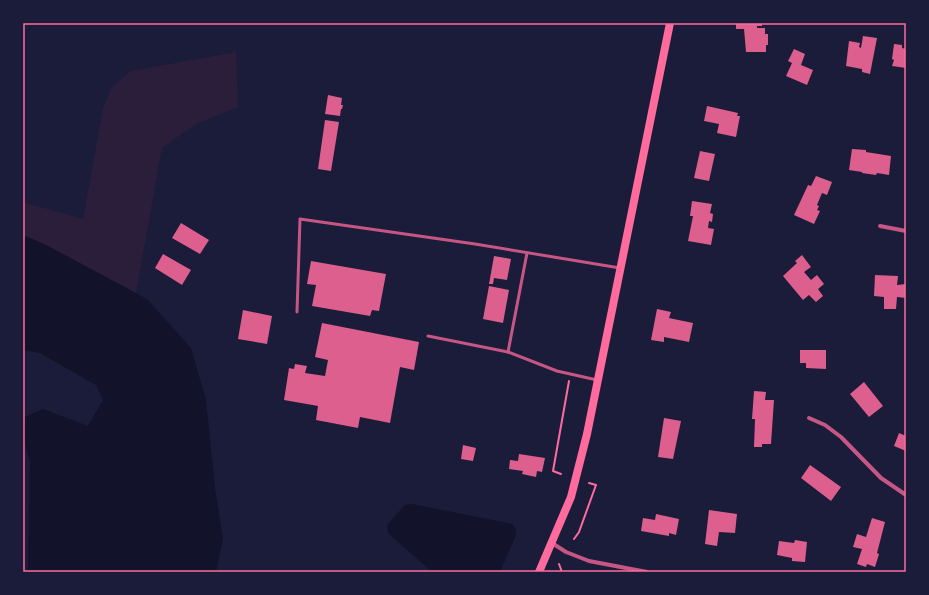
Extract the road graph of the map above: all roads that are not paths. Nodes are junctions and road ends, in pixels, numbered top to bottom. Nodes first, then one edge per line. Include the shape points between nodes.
1 (670, 23) edge
2 (880, 226) dead end
3 (906, 231) edge
4 (527, 253) junction
5 (620, 268) junction
6 (297, 312) dead end
7 (428, 336) dead end
8 (508, 352) junction
9 (597, 380) junction
10 (809, 418) dead end
11 (906, 495) edge
12 (552, 543) junction
13 (539, 572) edge
14 (647, 572) edge

1 - 5 main road
2 - 3 street
4 - 5 lane
4 - 6 lane via 300,219
4 - 8 lane
5 - 9 main road
7 - 8 lane
8 - 9 lane via 557,371
9 - 12 main road via 576,479
10 - 11 street via 825,424 881,478
12 - 13 main road
12 - 14 street via 589,562

